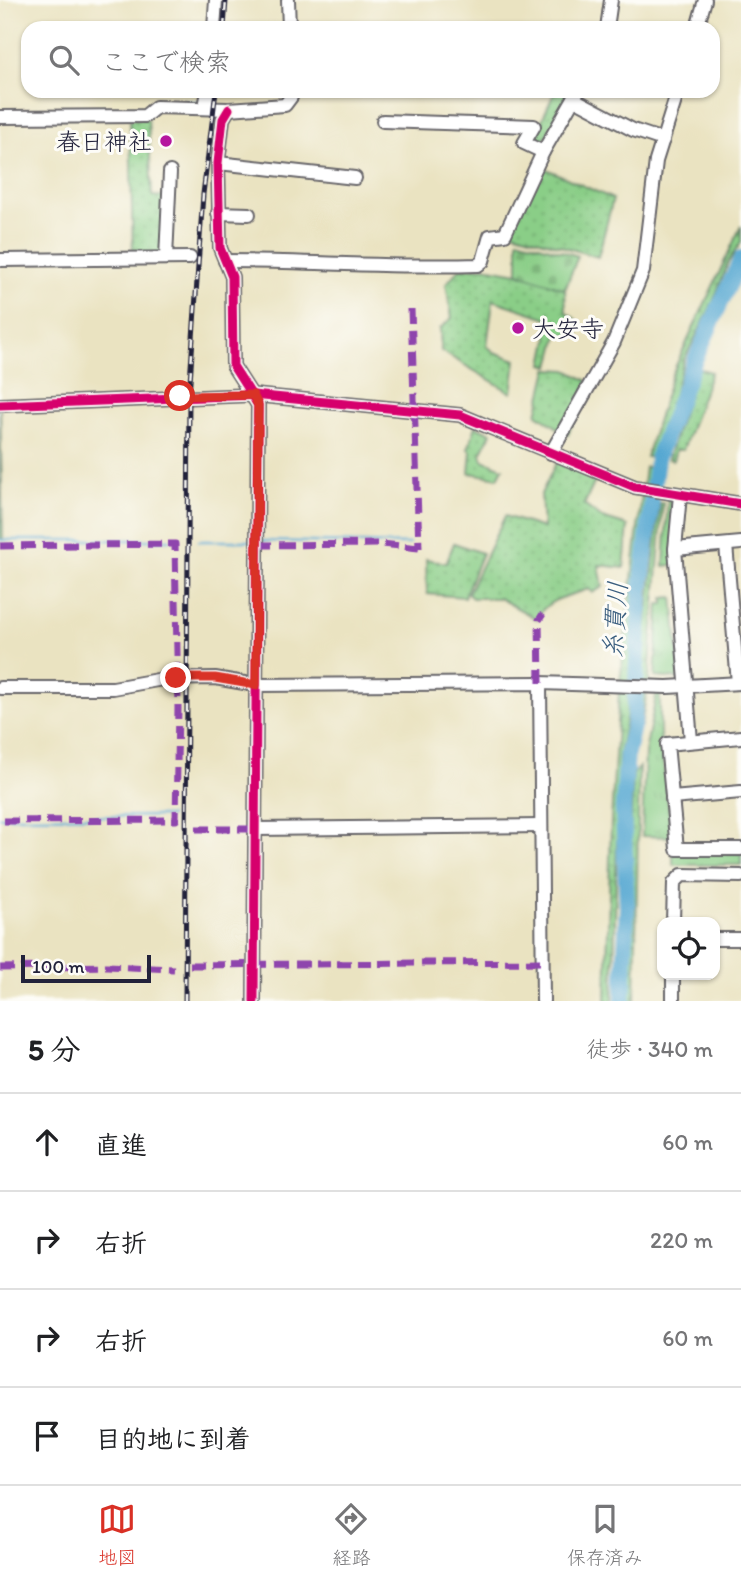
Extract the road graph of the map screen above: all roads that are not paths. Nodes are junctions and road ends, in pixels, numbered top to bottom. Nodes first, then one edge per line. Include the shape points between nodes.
1 (216, 0) edge
2 (288, 0) edge
3 (611, 0) edge
4 (705, 0) edge
5 (214, 21) edge
6 (289, 21) edge
7 (608, 21) edge
8 (699, 21) edge
9 (207, 98) edge
10 (290, 98) edge
11 (574, 98) edge
12 (581, 98) edge
13 (676, 98) edge
14 (205, 107) junction
15 (229, 108) junction
16 (0, 117) edge
17 (383, 121) dead end
18 (663, 140) junction
19 (543, 152) junction
20 (218, 163) junction
21 (170, 172) dead end
22 (355, 178) dead end
23 (218, 214) junction
24 (249, 214) dead end
25 (166, 258) junction
26 (190, 258) dead end
27 (0, 260) edge
28 (225, 261) junction
29 (253, 395) junction
30 (0, 405) edge
31 (551, 453) junction
32 (680, 495) junction
33 (741, 504) edge
34 (741, 543) edge
35 (726, 545) junction
36 (675, 549) junction
37 (540, 683) junction
38 (739, 683) edge
39 (256, 685) junction
40 (686, 687) junction
41 (0, 688) edge
42 (741, 737) edge
43 (691, 741) junction
44 (741, 792) edge
45 (672, 798) junction
46 (541, 826) junction
47 (255, 829) junction
48 (741, 849) edge
49 (741, 876) edge
50 (673, 917) edge
51 (720, 939) edge
52 (741, 939) edge
53 (673, 980) edge
54 (254, 1001) edge
55 (543, 1001) edge
56 (673, 1001) edge

1 - 5 street
2 - 6 street
3 - 7 street
4 - 8 street
9 - 14 street
10 - 15 street via 285,105
11 - 19 street
12 - 18 street via 633,130
13 - 18 street
14 - 15 street
14 - 16 street via 156,107 145,116
15 - 20 street via 223,119
17 - 19 street via 534,126 524,143
18 - 31 street via 656,161 643,271 614,342
19 - 28 street via 505,234 490,236 478,265
20 - 22 street
20 - 23 street
21 - 25 street
23 - 24 street
23 - 28 street
25 - 26 street
25 - 27 street
28 - 29 street via 232,277 233,366
29 - 30 street
29 - 31 street via 460,415
29 - 39 street via 258,405
31 - 32 street via 635,487
32 - 33 street
32 - 36 street
34 - 35 street
35 - 36 street
35 - 38 street
36 - 40 street
37 - 39 street
37 - 40 street
37 - 46 street
38 - 40 street
39 - 41 street via 195,678 113,688
39 - 47 street
40 - 43 street
42 - 43 street
43 - 45 street via 667,744
44 - 45 street
45 - 48 street via 677,849
46 - 47 street
46 - 55 street
47 - 54 street
49 - 50 street via 682,875 674,883
51 - 52 street
53 - 56 street

